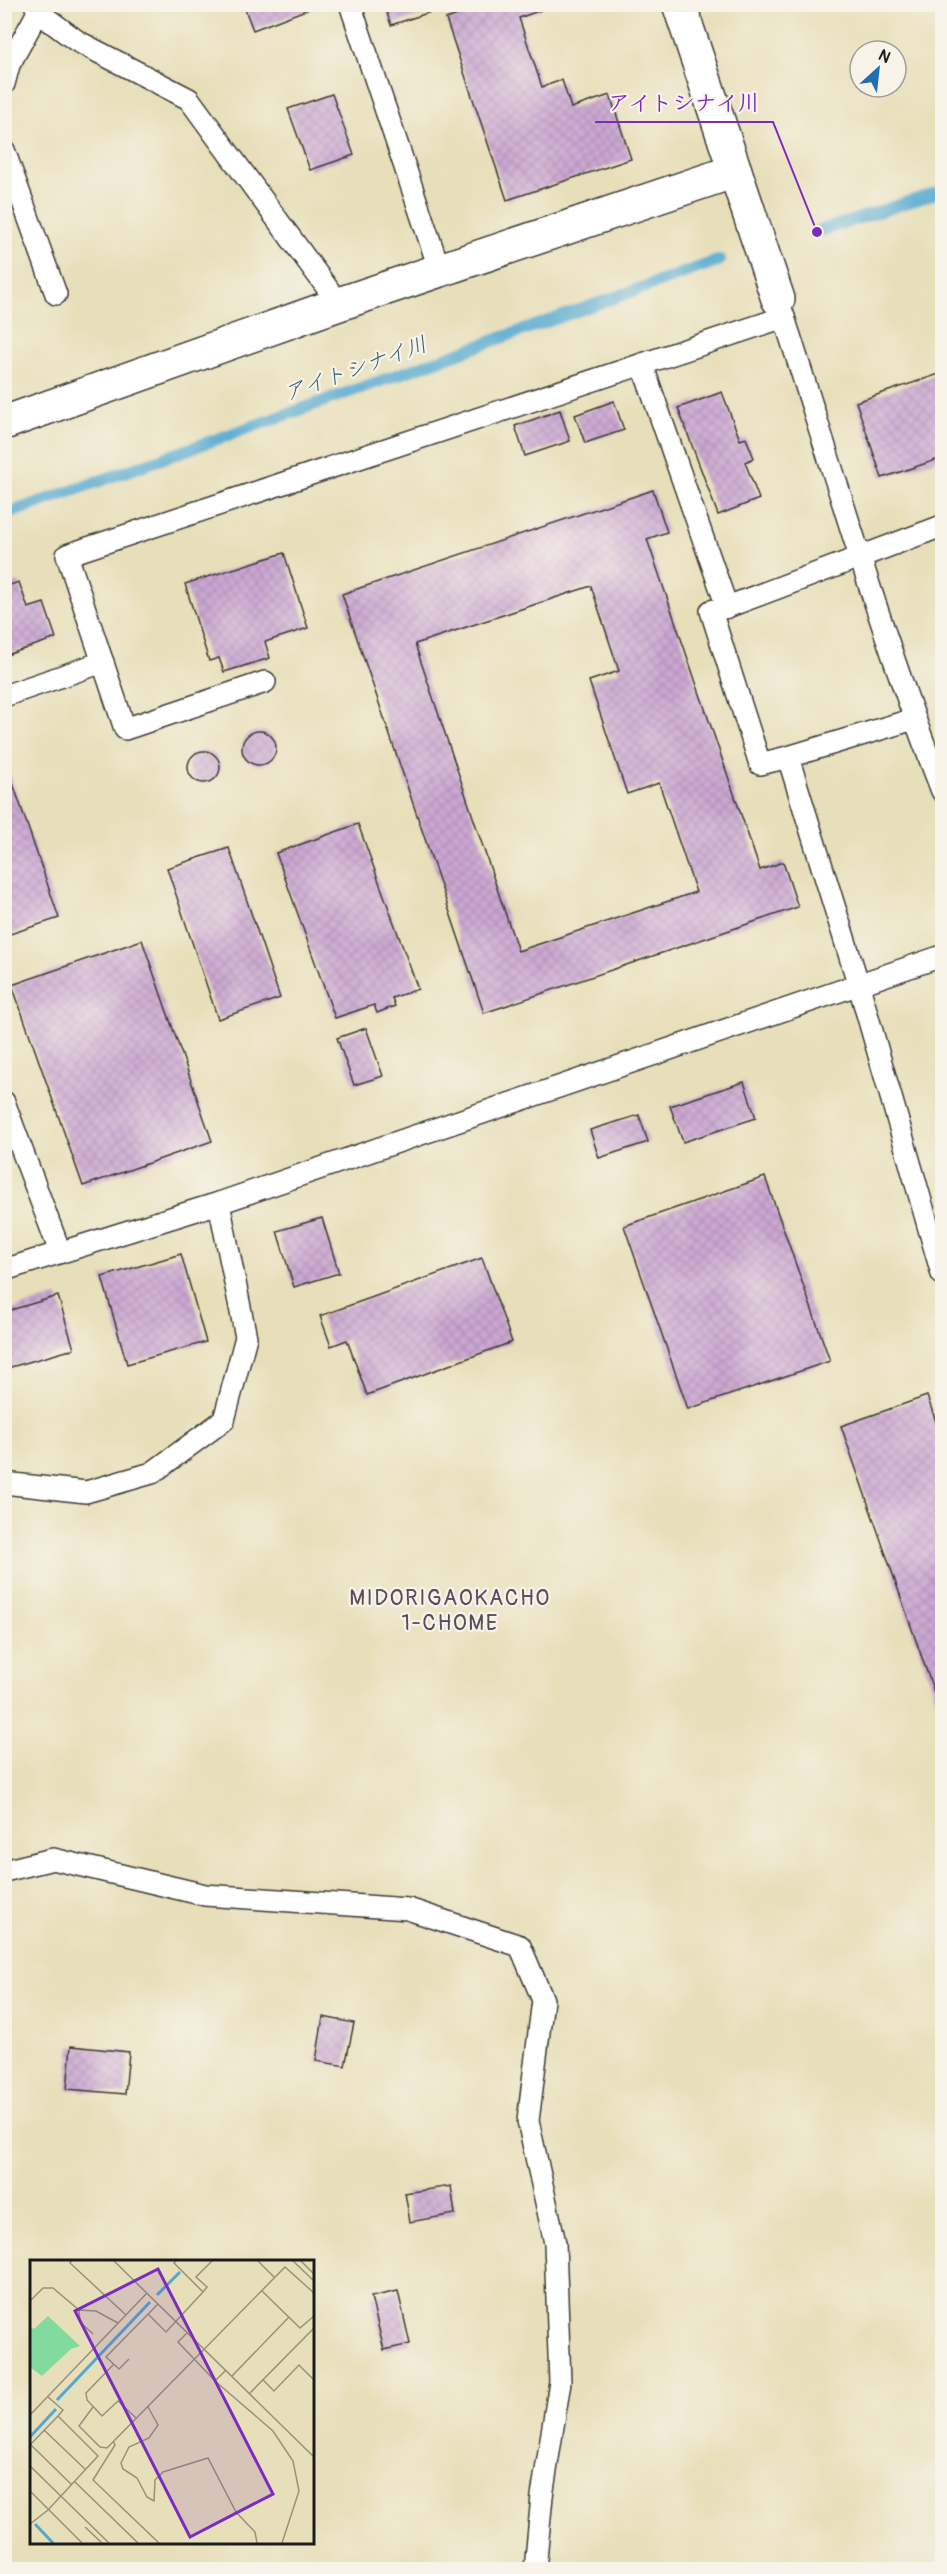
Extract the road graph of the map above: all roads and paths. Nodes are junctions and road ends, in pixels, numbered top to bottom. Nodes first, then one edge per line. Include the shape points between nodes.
1 (350, 4) edge
2 (679, 4) edge
3 (37, 8) edge
4 (4, 84) edge
5 (4, 150) edge
6 (735, 171) junction
7 (440, 271) junction
8 (56, 294) dead end
9 (339, 304) junction
10 (781, 308) junction
11 (642, 364) junction
12 (4, 423) edge
13 (942, 526) edge
14 (858, 556) junction
15 (728, 607) junction
16 (103, 662) junction
17 (265, 682) dead end
18 (4, 696) edge
19 (914, 719) junction
20 (788, 757) junction
21 (942, 791) edge
22 (942, 956) edge
23 (859, 986) junction
24 (4, 1102) edge
25 (219, 1203) junction
26 (60, 1252) junction
27 (4, 1270) edge
28 (942, 1274) edge
29 (4, 1483) edge
30 (4, 1871) edge
31 (535, 2570) edge

1 - 7 lane
2 - 6 street
3 - 4 lane
3 - 9 lane via 77,41 189,99
5 - 8 lane
6 - 7 street
6 - 10 street
7 - 9 street
9 - 12 street
10 - 11 lane
10 - 14 lane
11 - 15 lane
11 - 16 lane via 67,555
13 - 14 lane
14 - 15 lane
14 - 19 lane
15 - 20 lane via 711,611 760,764
16 - 17 lane via 125,729
16 - 18 lane
19 - 20 lane
19 - 21 lane
20 - 23 lane
22 - 23 lane
23 - 25 lane
23 - 28 lane
24 - 26 lane
25 - 26 lane
25 - 29 lane via 246,1337 224,1420 152,1473 97,1489 86,1492
26 - 27 lane
30 - 31 lane via 53,1859 204,1895 408,1909 520,1946 543,2000 528,2121 555,2243 560,2382

